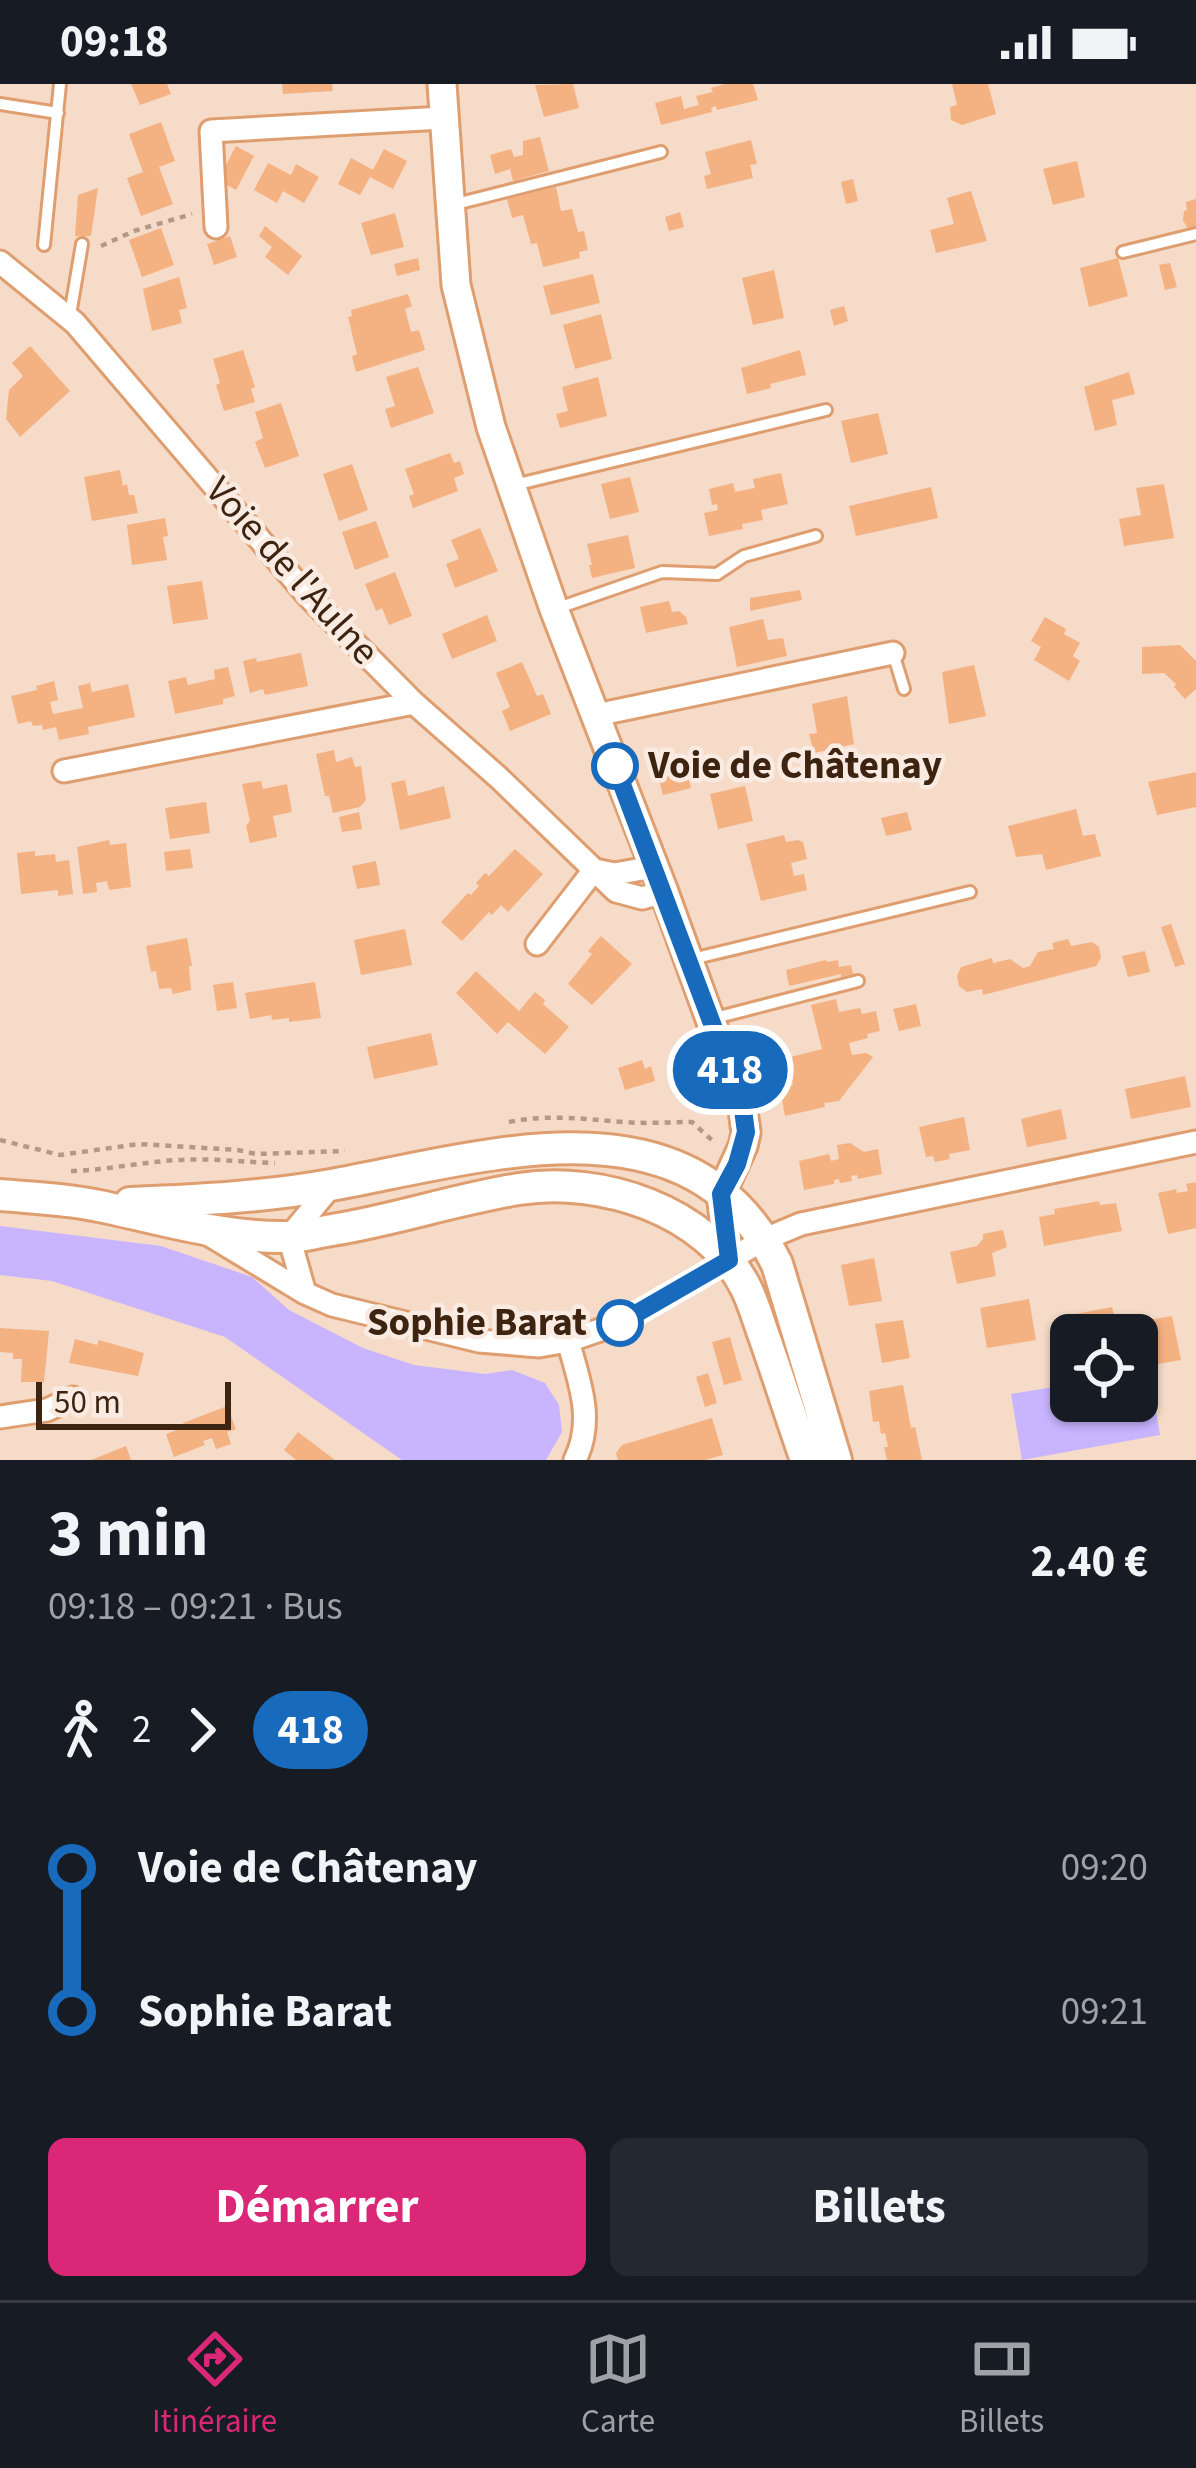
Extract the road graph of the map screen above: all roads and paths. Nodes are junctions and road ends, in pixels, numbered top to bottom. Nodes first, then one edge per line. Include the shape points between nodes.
1 (60, 84) edge
2 (442, 84) edge
3 (0, 104) edge
4 (58, 113) junction
5 (443, 118) junction
6 (661, 152) dead end
7 (449, 206) junction
8 (215, 217) joint
9 (1196, 234) edge
10 (82, 244) dead end
11 (44, 245) dead end
12 (1123, 252) dead end
13 (96, 260) dead end
14 (0, 262) edge
15 (69, 319) junction
16 (826, 410) dead end
17 (509, 486) junction
18 (816, 536) dead end
19 (554, 609) junction
20 (893, 653) joint
21 (904, 689) dead end
22 (414, 704) junction
23 (596, 715) junction
24 (64, 771) dead end
25 (594, 870) junction
26 (659, 880) junction
27 (970, 892) dead end
28 (537, 944) dead end
29 (689, 960) junction
30 (858, 981) dead end
31 (711, 1019) junction
32 (0, 1140) edge
33 (1196, 1142) edge
34 (287, 1163) dead end
35 (297, 1163) dead end
36 (71, 1171) dead end
37 (332, 1185) junction
38 (721, 1194) junction
39 (0, 1195) edge
40 (94, 1204) junction
41 (200, 1230) junction
42 (289, 1237) junction
43 (765, 1239) junction
44 (729, 1260) junction
45 (305, 1293) junction
46 (568, 1341) junction
47 (74, 1398) dead end
48 (0, 1417) edge
49 (580, 1458) edge
50 (806, 1460) edge
51 (836, 1460) edge

1 - 4 lane
2 - 5 street
3 - 4 lane
4 - 11 lane
5 - 7 street
5 - 8 street via 211,131
6 - 7 lane
7 - 17 street via 456,285
8 - 13 path via 117,238 101,246
9 - 12 lane
10 - 15 lane
14 - 15 street, Voie de l'Aulne
15 - 22 street, Voie de l'Aulne via 308,596
16 - 17 lane
17 - 19 street
18 - 19 lane via 744,556 717,574 662,572
19 - 23 street
20 - 21 lane
20 - 23 street
22 - 24 street
22 - 25 street, Voie de l'Aulne
23 - 26 street
25 - 26 street, Voie de l'Aulne via 628,896 642,898
25 - 28 street
26 - 29 street
27 - 29 lane
29 - 31 street
30 - 31 lane
31 - 38 street via 746,1132
32 - 35 path via 60,1155 139,1144 308,1154
33 - 43 street via 801,1224
34 - 36 path via 177,1160
37 - 38 main road via 504,1153 591,1148 665,1160
37 - 40 main road
37 - 42 street
38 - 43 main road
38 - 44 street
39 - 40 main road
40 - 41 main road
41 - 42 main road
41 - 45 street
42 - 44 main road via 554,1186 610,1192 666,1212
42 - 45 street
43 - 44 street
43 - 51 main road
44 - 46 street via 620,1323
44 - 50 main road via 748,1290
45 - 46 street via 479,1341
46 - 49 street via 585,1401
47 - 48 street

